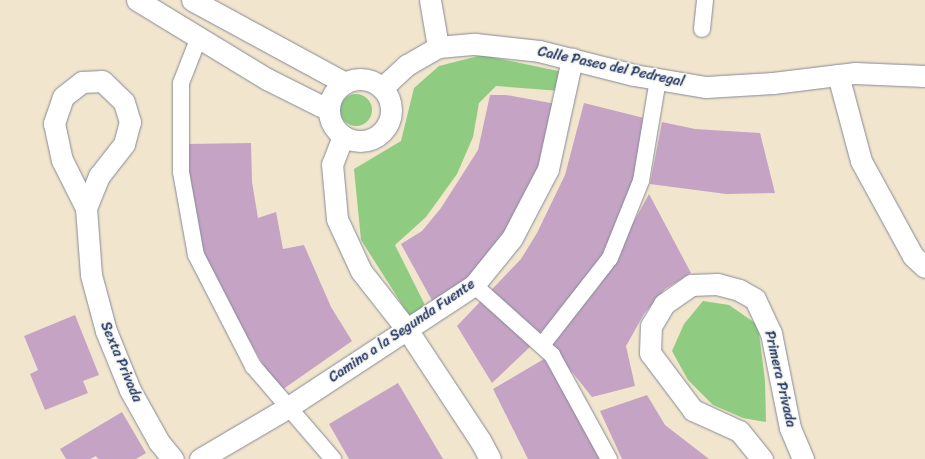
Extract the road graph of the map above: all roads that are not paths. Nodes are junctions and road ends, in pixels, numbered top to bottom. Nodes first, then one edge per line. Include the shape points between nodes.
1 (192, 0) edge
2 (430, 0) edge
3 (705, 0) edge
4 (146, 2) edge
5 (702, 29) dead end
6 (200, 37) junction
7 (438, 47) junction
8 (285, 52) junction
9 (572, 60) junction
10 (838, 75) junction
11 (925, 76) edge
12 (267, 79) junction
13 (658, 79) junction
14 (345, 83) junction
15 (382, 88) junction
16 (329, 110) junction
17 (343, 136) junction
18 (86, 208) junction
19 (925, 267) edge
20 (474, 285) junction
21 (408, 331) junction
22 (542, 345) junction
23 (287, 408) junction
24 (173, 459) edge
25 (200, 459) edge
26 (333, 459) edge
27 (490, 459) edge
28 (609, 459) edge
29 (762, 459) edge
30 (803, 459) edge

1 - 8 street
2 - 7 street
3 - 5 street
4 - 6 street
6 - 12 street
6 - 23 street via 181,83 181,172 196,255 253,366
7 - 9 street, Calle Paseo del Pedregal via 476,44 539,51
7 - 15 street, Calle Paseo del Pedregal via 407,65
8 - 12 street
8 - 14 street
9 - 13 street, Calle Paseo del Pedregal
9 - 20 street, Camino a la Segunda Fuente via 548,169 512,238
10 - 11 street, Calle Paseo del Pedregal via 855,73
10 - 13 street, Calle Paseo del Pedregal via 773,83 706,87
10 - 19 street via 861,161 913,256
12 - 16 street
13 - 22 street via 641,181 610,258
14 - 15 street via 364,79
14 - 16 street via 334,94
15 - 17 street via 389,99 391,112 388,124 380,134 368,140 355,140
16 - 17 street via 336,129
17 - 21 street via 332,164 337,219 361,271
18 - 18 street, Sexta Privada via 62,160 54,123 63,97 82,82 102,81 124,102 130,122 124,144 99,176
18 - 24 street, Sexta Privada via 91,274 106,331 130,390 159,442
20 - 21 street, Camino a la Segunda Fuente
20 - 22 street
21 - 23 street, Camino a la Segunda Fuente
21 - 27 street
22 - 28 street via 552,355
23 - 25 street, Camino a la Segunda Fuente
23 - 26 street
29 - 30 street, Primera Privada via 739,431 693,410 650,353 650,326 664,304 691,285 717,284 739,290 756,299 771,333 790,428

